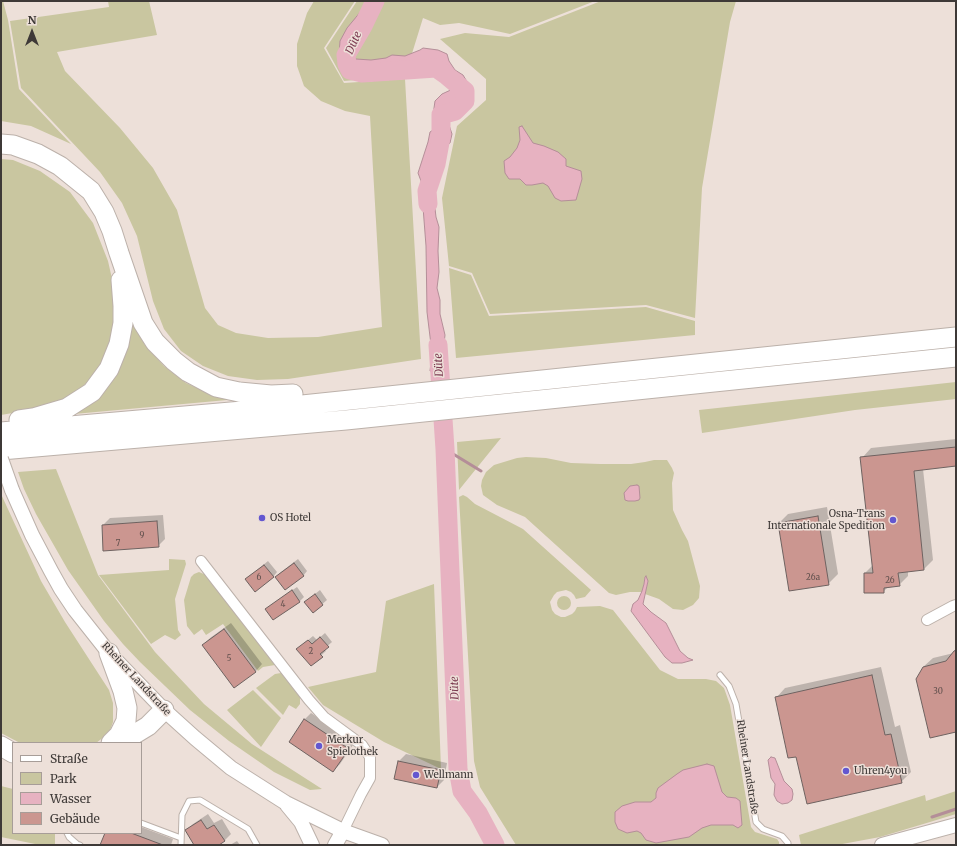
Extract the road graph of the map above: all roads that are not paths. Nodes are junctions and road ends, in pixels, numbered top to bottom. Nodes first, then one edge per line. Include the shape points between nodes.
1 (1, 144) edge
2 (119, 253) junction
3 (956, 337) edge
4 (956, 357) edge
5 (342, 400) junction
6 (1, 422) edge
7 (1, 432) edge
8 (91, 443) junction
9 (1, 450) edge
10 (1, 460) edge
11 (201, 561) dead end
12 (956, 605) edge
13 (927, 620) dead end
14 (109, 653) junction
15 (720, 675) dead end
16 (164, 710) junction
17 (112, 742) edge
18 (122, 742) edge
19 (1, 746) edge
20 (12, 752) edge
21 (286, 803) junction
22 (142, 823) edge
23 (956, 825) edge
24 (344, 831) junction
25 (68, 834) edge
26 (181, 838) junction
27 (80, 845) edge
28 (181, 845) edge
29 (257, 845) edge
30 (312, 845) edge
31 (335, 845) edge
32 (382, 845) edge
33 (788, 845) edge
34 (882, 845) edge

1 - 2 highway via 13,145 38,154 60,166 91,191 104,212
2 - 5 highway via 143,323 155,342 188,372 216,387 240,392 271,395 320,393
2 - 6 highway via 123,323 119,344 109,369 92,392 67,408 33,418
3 - 5 highway
4 - 8 highway via 424,412
5 - 7 highway
8 - 9 highway
8 - 10 highway via 82,452
10 - 14 street, Rheiner Landstraße, bridge via 32,534 61,589
11 - 24 street via 309,700 324,717 362,745 370,757 370,778
12 - 13 street
14 - 16 street, Rheiner Landstraße
14 - 17 highway via 127,708 126,721
15 - 33 lane, Rheiner Landstraße via 729,686 736,704 756,822 763,829 782,836
16 - 18 highway via 148,726
16 - 21 street, Rheiner Landstraße via 231,768
19 - 20 highway
21 - 24 street, Rheiner Landstraße
21 - 30 street via 301,822
22 - 26 lane
23 - 34 street
24 - 31 street
24 - 32 street, Rheiner Landstraße
25 - 27 lane
26 - 28 lane
26 - 29 lane via 182,814 189,801 200,800 248,829

